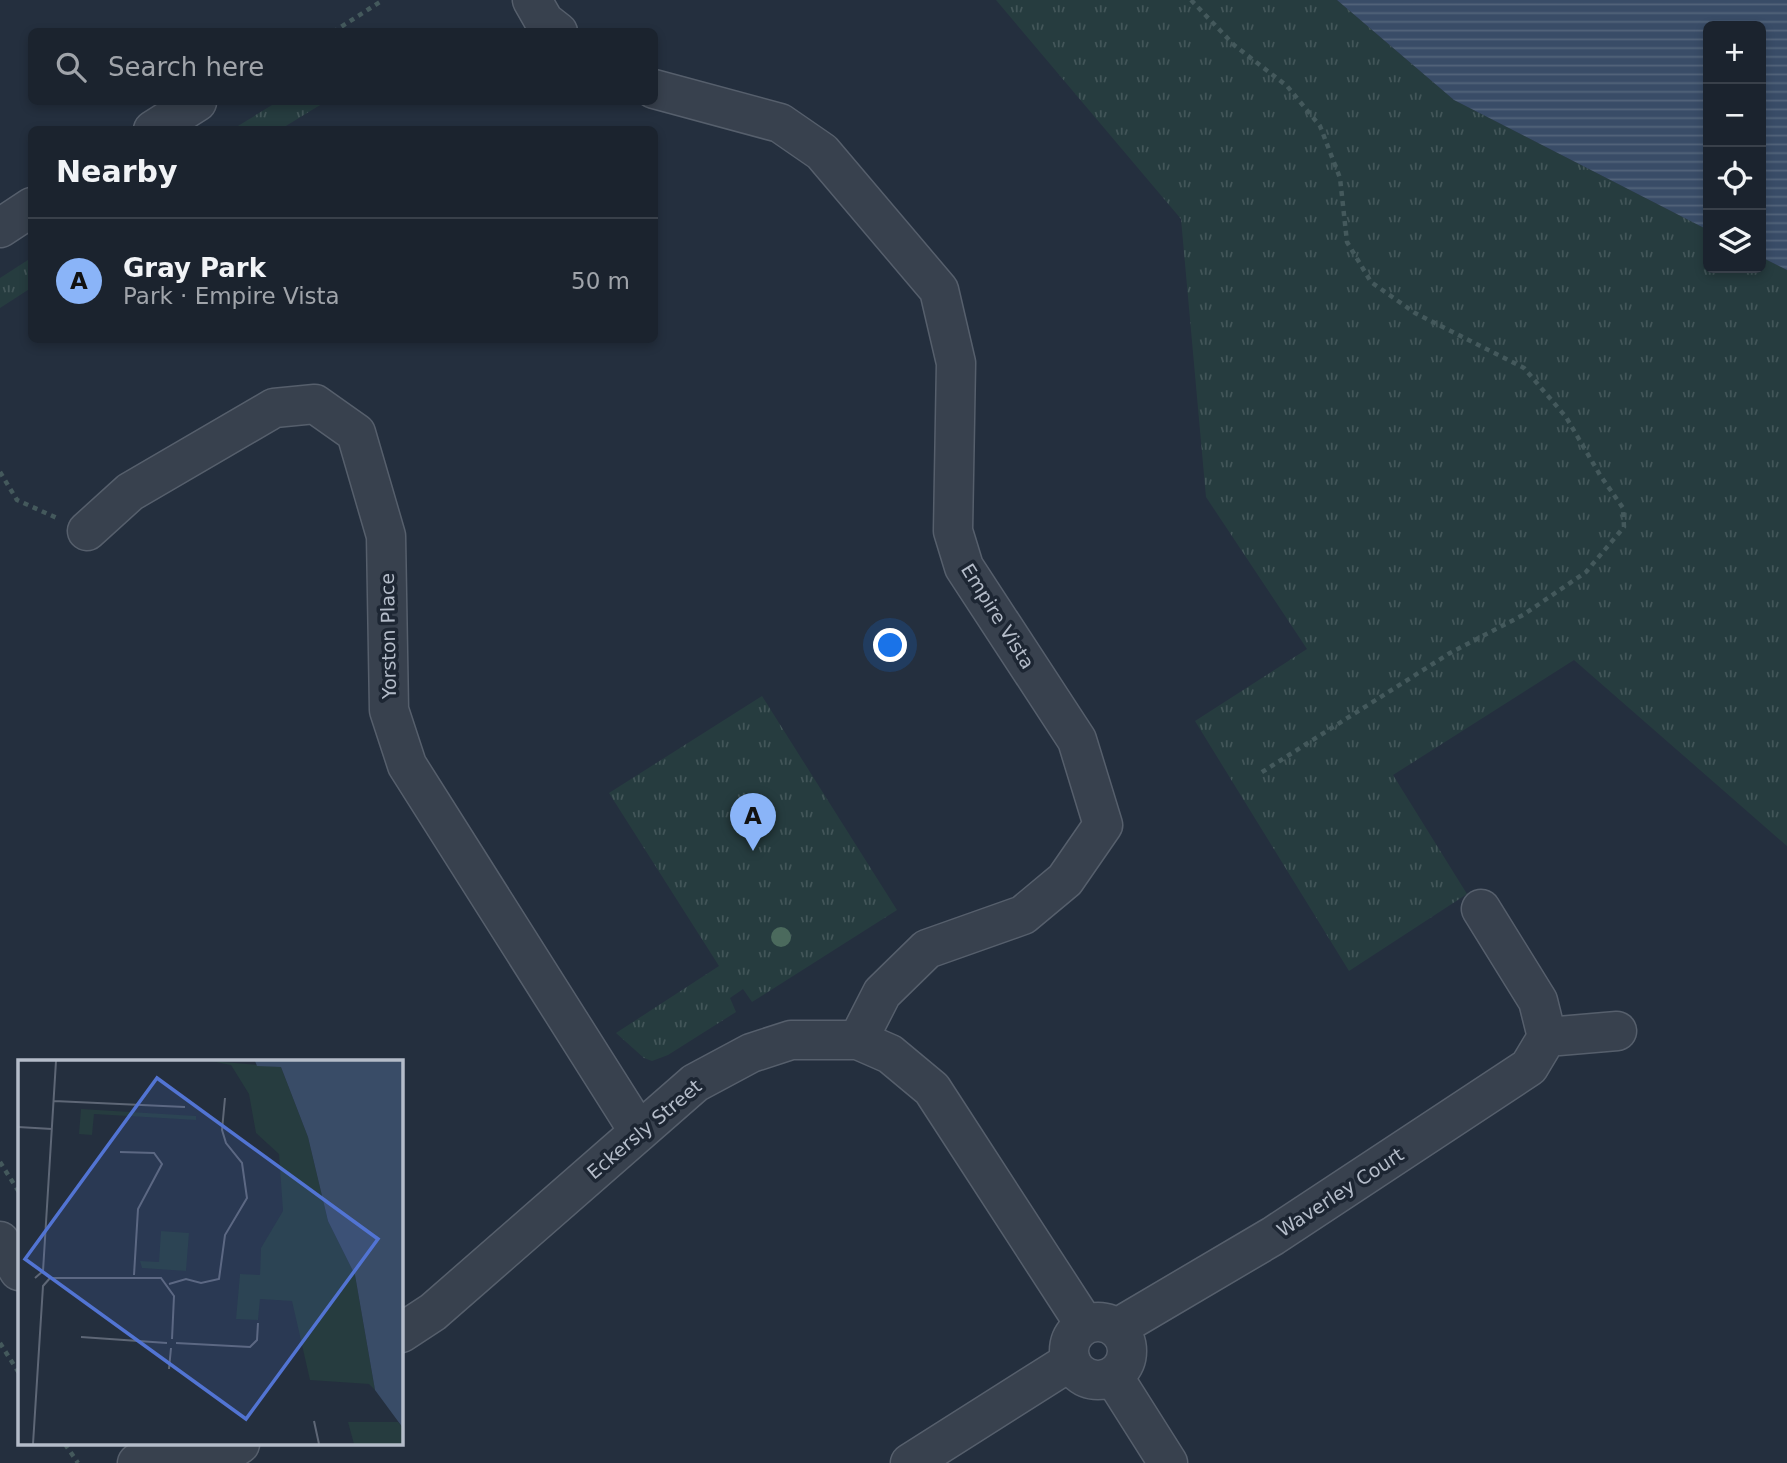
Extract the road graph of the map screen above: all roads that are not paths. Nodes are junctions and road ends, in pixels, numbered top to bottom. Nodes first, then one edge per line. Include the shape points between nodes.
1 (532, 0) edge
2 (553, 28) edge
3 (658, 90) edge
4 (192, 105) edge
5 (159, 126) edge
6 (28, 210) edge
7 (0, 228) edge
8 (87, 531) road end
9 (1481, 909) dead end
10 (1617, 1031) dead end
11 (1547, 1037) junction
12 (858, 1040) junction
13 (639, 1132) junction
14 (0, 1241) edge
15 (18, 1269) edge
16 (1101, 1327) junction
17 (402, 1332) edge
18 (1071, 1361) junction
19 (1112, 1376) junction
20 (237, 1446) edge
21 (135, 1456) edge
22 (198, 1463) edge
23 (212, 1463) edge
24 (910, 1463) edge
25 (1168, 1463) edge

1 - 2 street
3 - 12 street, Empire Vista via 780,123 822,152 939,290 956,363 953,531 964,567 1077,740 1103,825 1065,880 1023,915 927,949 882,993
4 - 5 street
6 - 7 street
8 - 13 street, Yorston Place via 130,492 274,408 315,404 356,433 386,536 389,710 407,765
9 - 11 street via 1538,1001
10 - 11 street
11 - 16 street, Waverley Court via 1529,1067 1273,1236
12 - 13 street, Eckersly Street via 792,1040 751,1053 695,1083
12 - 16 street, Eckersly Street via 890,1055 932,1090
13 - 17 street, Eckersly Street via 433,1312
14 - 15 street
16 - 18 street via 1076,1331 1069,1351
16 - 19 street via 1124,1337 1127,1348 1121,1369
18 - 19 street via 1084,1376
18 - 24 street
19 - 25 street
20 - 23 street
21 - 22 street via 174,1452

